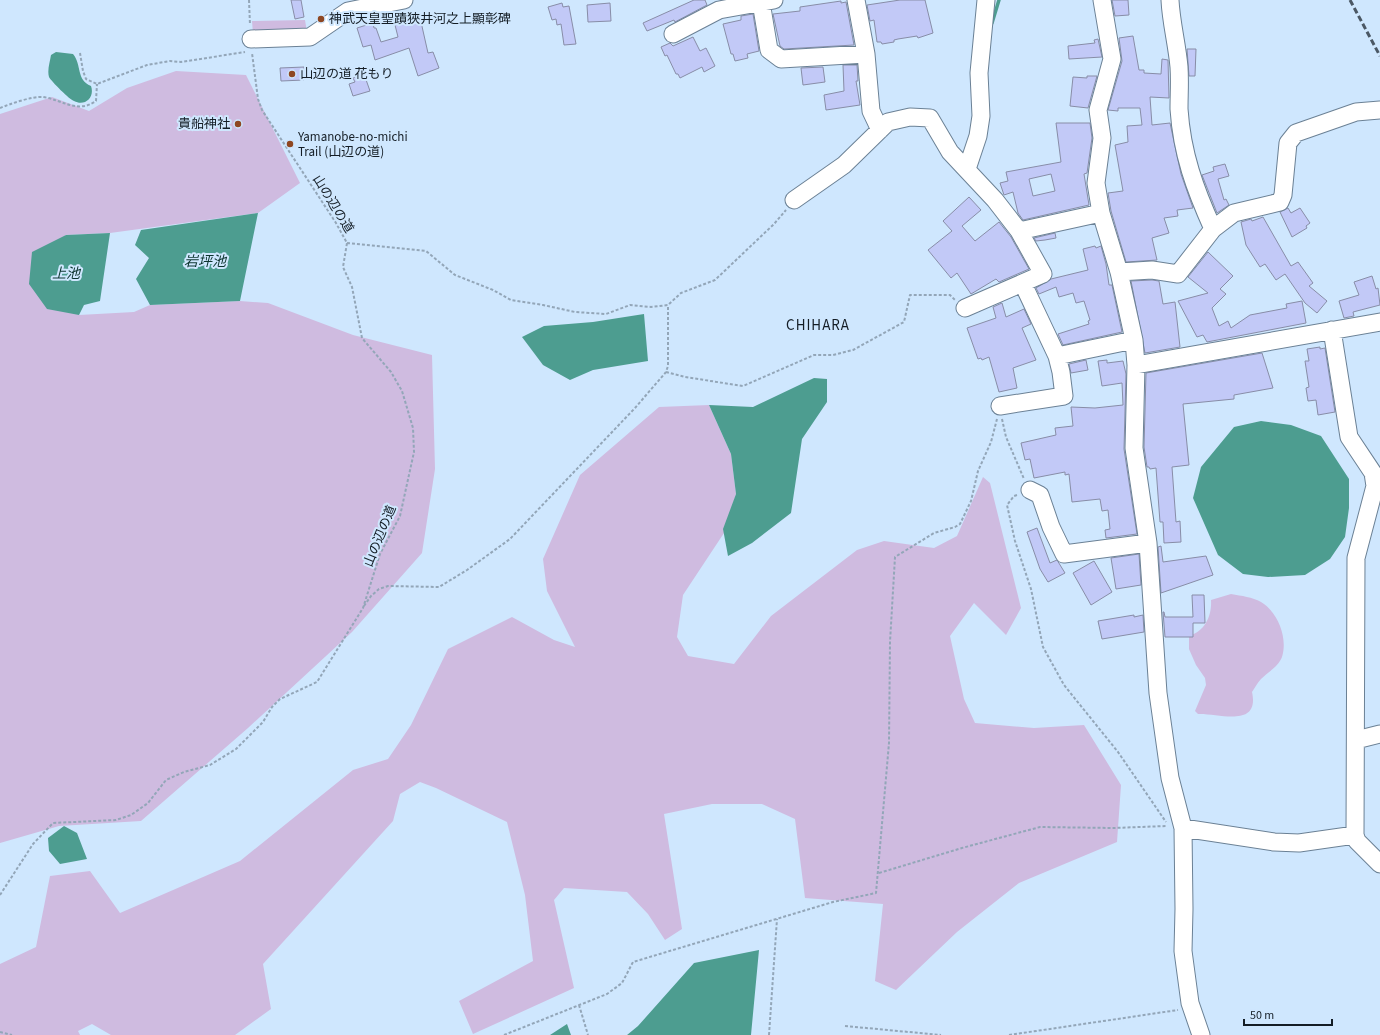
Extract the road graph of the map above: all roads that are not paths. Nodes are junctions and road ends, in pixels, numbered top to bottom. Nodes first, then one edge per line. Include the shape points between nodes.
1 (404, 0) edge
2 (856, 0) edge
3 (986, 0) edge
4 (1102, 0) edge
5 (1170, 0) edge
6 (768, 1) edge
7 (673, 34) dead end
8 (252, 45) road end
9 (866, 54) junction
10 (1380, 110) edge
11 (880, 130) junction
12 (967, 169) junction
13 (794, 200) road end
14 (1101, 213) junction
15 (1213, 229) junction
16 (1019, 232) junction
17 (1119, 272) junction
18 (1023, 284) junction
19 (965, 308) road end
20 (1380, 322) edge
21 (1332, 330) junction
22 (1134, 340) junction
23 (1057, 356) junction
24 (1136, 365) junction
25 (1000, 406) road end
26 (1030, 490) road end
27 (1148, 543) junction
28 (1380, 734) edge
29 (1356, 740) junction
30 (1183, 828) junction
31 (1356, 835) junction
32 (1380, 864) edge
33 (1200, 1035) edge

1 - 8 street via 348,11 310,37
2 - 9 street
3 - 12 street via 980,73 981,116 978,136
4 - 14 street via 1112,60 1098,110 1102,138 1096,183
5 - 15 street via 1179,66 1180,111 1186,157 1194,185
6 - 7 street via 719,10
6 - 9 street via 769,50 781,59
9 - 11 street via 871,110
10 - 15 street via 1356,112 1296,133 1288,143 1283,195 1280,202 1234,213
11 - 12 street via 888,122 910,117 930,118 950,152
11 - 13 street via 844,165
12 - 16 street via 996,200
14 - 16 street
14 - 17 street
15 - 17 street via 1178,274 1152,270
16 - 18 street via 1043,274
17 - 22 street
18 - 19 street
18 - 23 street
20 - 21 street
21 - 24 street
21 - 29 street via 1349,437 1373,473 1375,486 1356,558
22 - 23 street
22 - 24 street
23 - 25 street via 1064,396
24 - 27 street via 1134,448
26 - 27 street via 1040,495 1064,554
27 - 30 street via 1158,693 1170,778
28 - 29 street
29 - 31 street
30 - 31 street via 1286,843
30 - 33 street via 1183,951 1192,1008
31 - 32 street via 1356,841

